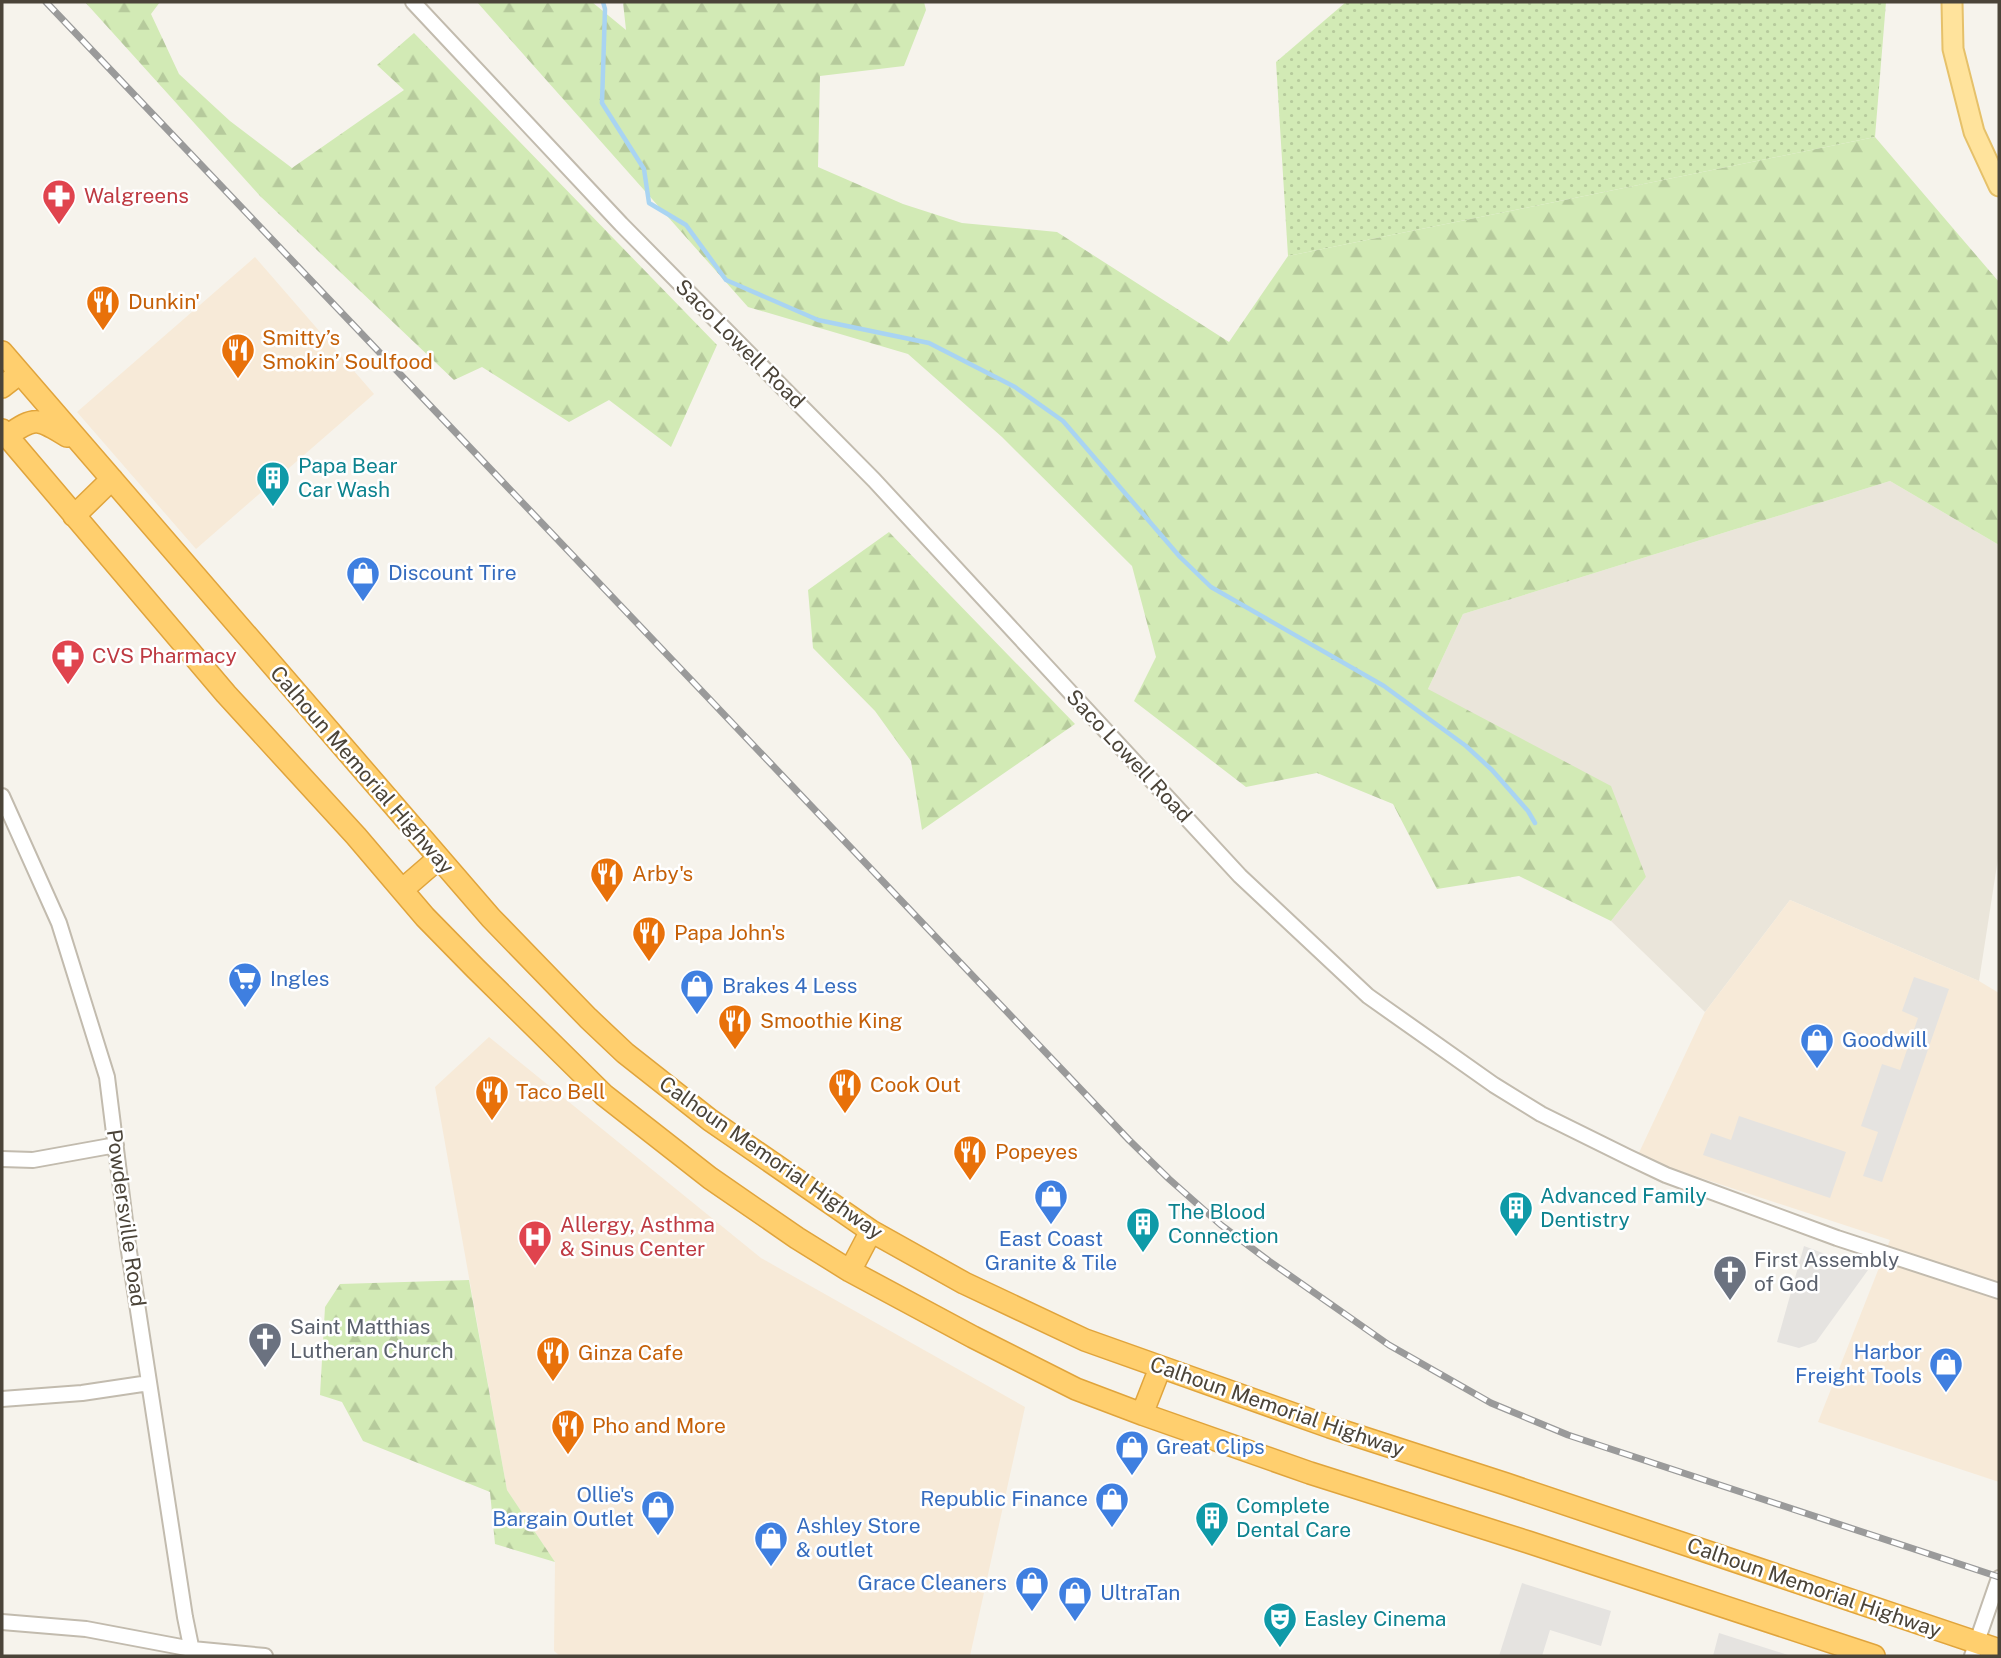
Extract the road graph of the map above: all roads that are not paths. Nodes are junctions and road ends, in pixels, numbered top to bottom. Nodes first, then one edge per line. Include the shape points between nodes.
1 (413, 2) edge
2 (1952, 2) edge
3 (1999, 186) edge
4 (2, 352) edge
5 (20, 373) junction
6 (2, 387) edge
7 (4, 433) edge
8 (83, 446) junction
9 (112, 479) junction
10 (74, 516) junction
11 (2, 796) edge
12 (439, 858) junction
13 (402, 890) junction
14 (116, 1145) junction
15 (2, 1159) edge
16 (871, 1231) junction
17 (850, 1271) junction
18 (1999, 1290) edge
19 (1160, 1368) junction
20 (149, 1383) junction
21 (2, 1399) edge
22 (1142, 1414) junction
23 (1999, 1578) edge
24 (2, 1622) edge
25 (1975, 1649) edge
26 (1999, 1650) edge
27 (193, 1653) edge
28 (265, 1656) edge
29 (1874, 1656) edge

1 - 18 street, Saco Lowell Road via 621,224 874,480 1240,876 1368,996 1541,1114 1666,1175 1825,1234
2 - 3 main road via 1953,49 1974,132
4 - 5 highway, Calhoun Memorial Highway
5 - 6 highway
5 - 8 highway, Calhoun Memorial Highway
7 - 8 highway via 42,421
7 - 10 highway
8 - 9 highway, Calhoun Memorial Highway
9 - 10 highway
9 - 12 highway, Calhoun Memorial Highway
10 - 13 highway
11 - 14 street, Powdersville Road via 77,975 107,1077
12 - 13 highway
12 - 16 highway, Calhoun Memorial Highway via 491,918 625,1053 710,1120
13 - 17 highway via 604,1095 710,1178
14 - 15 street via 33,1160
14 - 20 street, Powdersville Road
16 - 17 highway
16 - 19 highway, Calhoun Memorial Highway via 964,1283 1085,1340
17 - 22 highway via 1076,1389
19 - 22 highway
19 - 25 highway, Calhoun Memorial Highway
20 - 21 street via 82,1394
20 - 27 street, Powdersville Road
22 - 29 highway via 1318,1476
23 - 25 street
24 - 27 street via 86,1629
25 - 26 highway, Calhoun Memorial Highway
27 - 28 street

